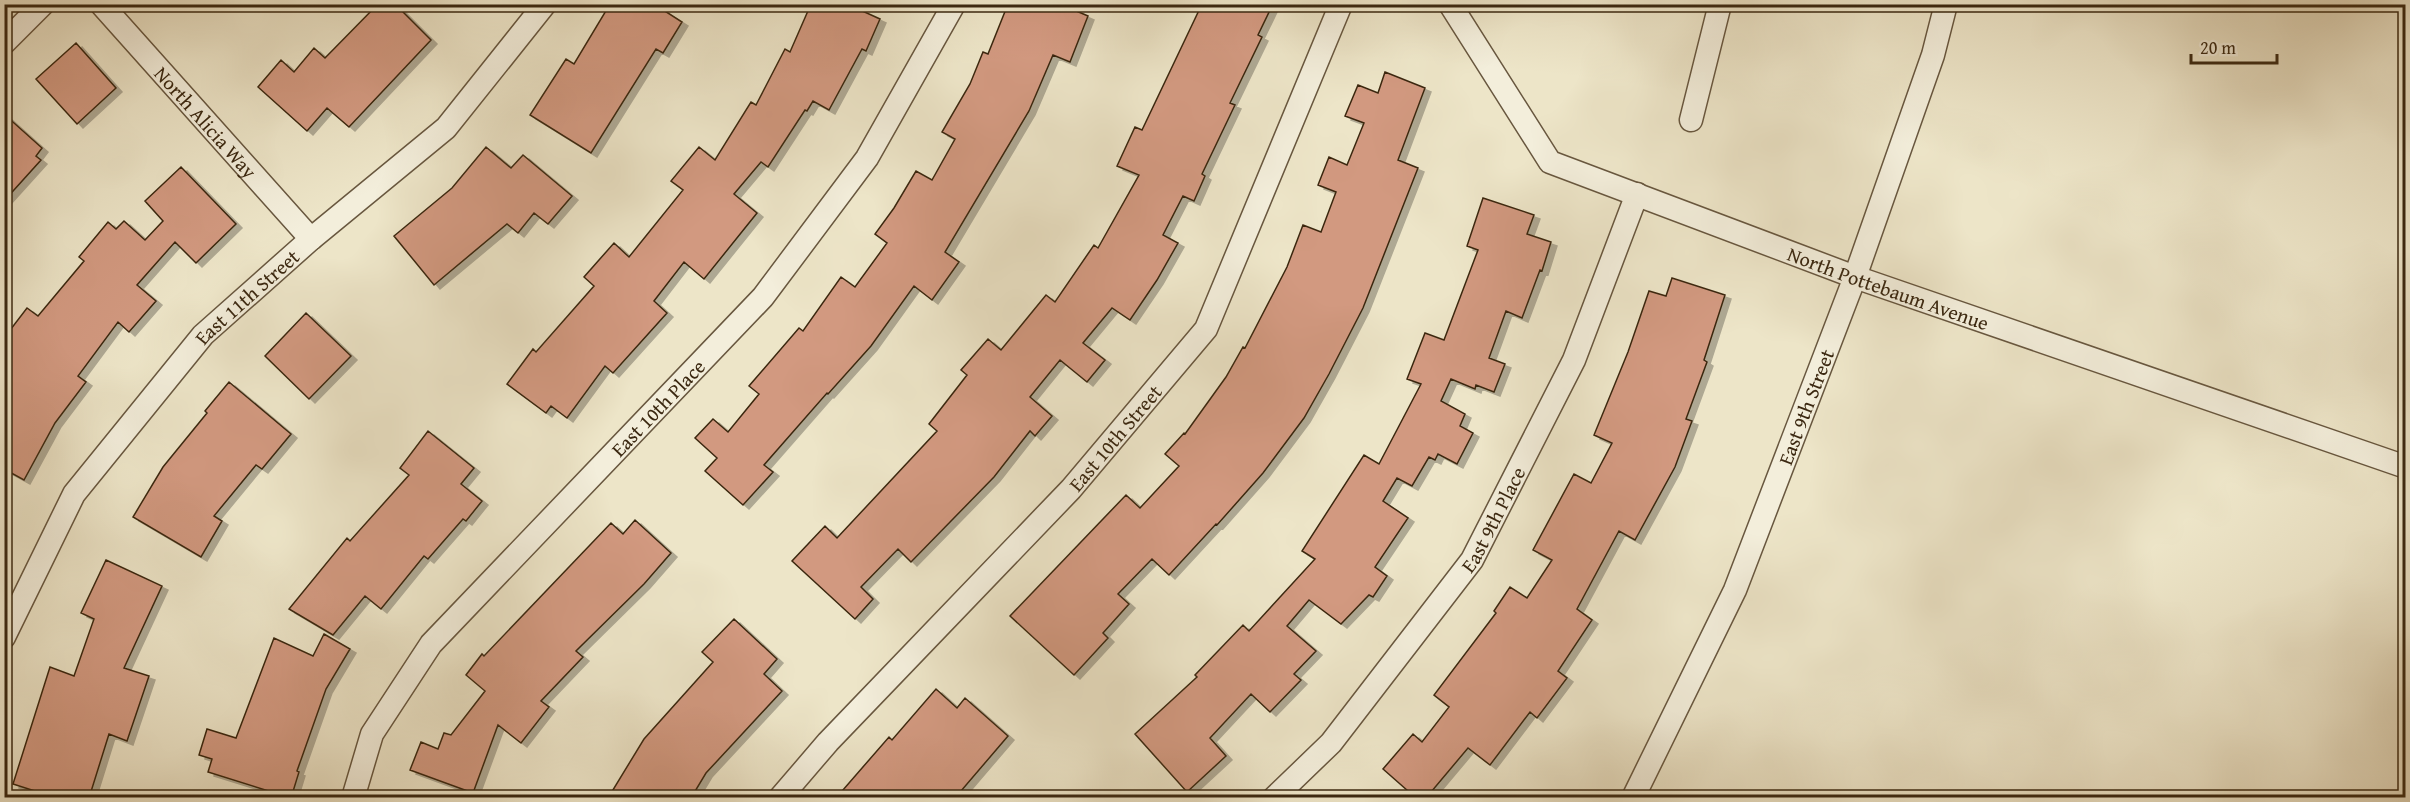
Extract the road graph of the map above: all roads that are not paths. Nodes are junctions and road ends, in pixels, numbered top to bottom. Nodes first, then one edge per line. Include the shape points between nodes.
1 (43, 4) edge
2 (101, 4) edge
3 (545, 4) edge
4 (954, 4) edge
5 (1341, 4) edge
6 (1450, 4) edge
7 (1720, 4) edge
8 (1946, 4) edge
9 (4, 43) edge
10 (1691, 120) dead end
11 (1637, 194) junction
12 (311, 239) junction
13 (1855, 277) junction
14 (2406, 467) edge
15 (4, 637) edge
16 (353, 798) edge
17 (780, 798) edge
18 (1274, 798) edge
19 (1633, 798) edge

1 - 9 street
2 - 12 street, North Alicia Way
3 - 12 street, East 11th Street via 446,128
4 - 16 street, East 10th Place via 867,158 763,297 430,644 372,734
5 - 17 street, East 10th Street via 1206,328 1071,489 828,742
6 - 11 street, North Pottebaum Avenue via 1551,162
7 - 10 street
8 - 13 street, East 9th Street via 1933,55
11 - 13 street, North Pottebaum Avenue
11 - 18 street, East 9th Place via 1574,360 1472,560 1331,743
12 - 15 street, East 11th Street via 203,335 74,495
13 - 14 street, North Pottebaum Avenue
13 - 19 street, East 9th Street via 1735,590

